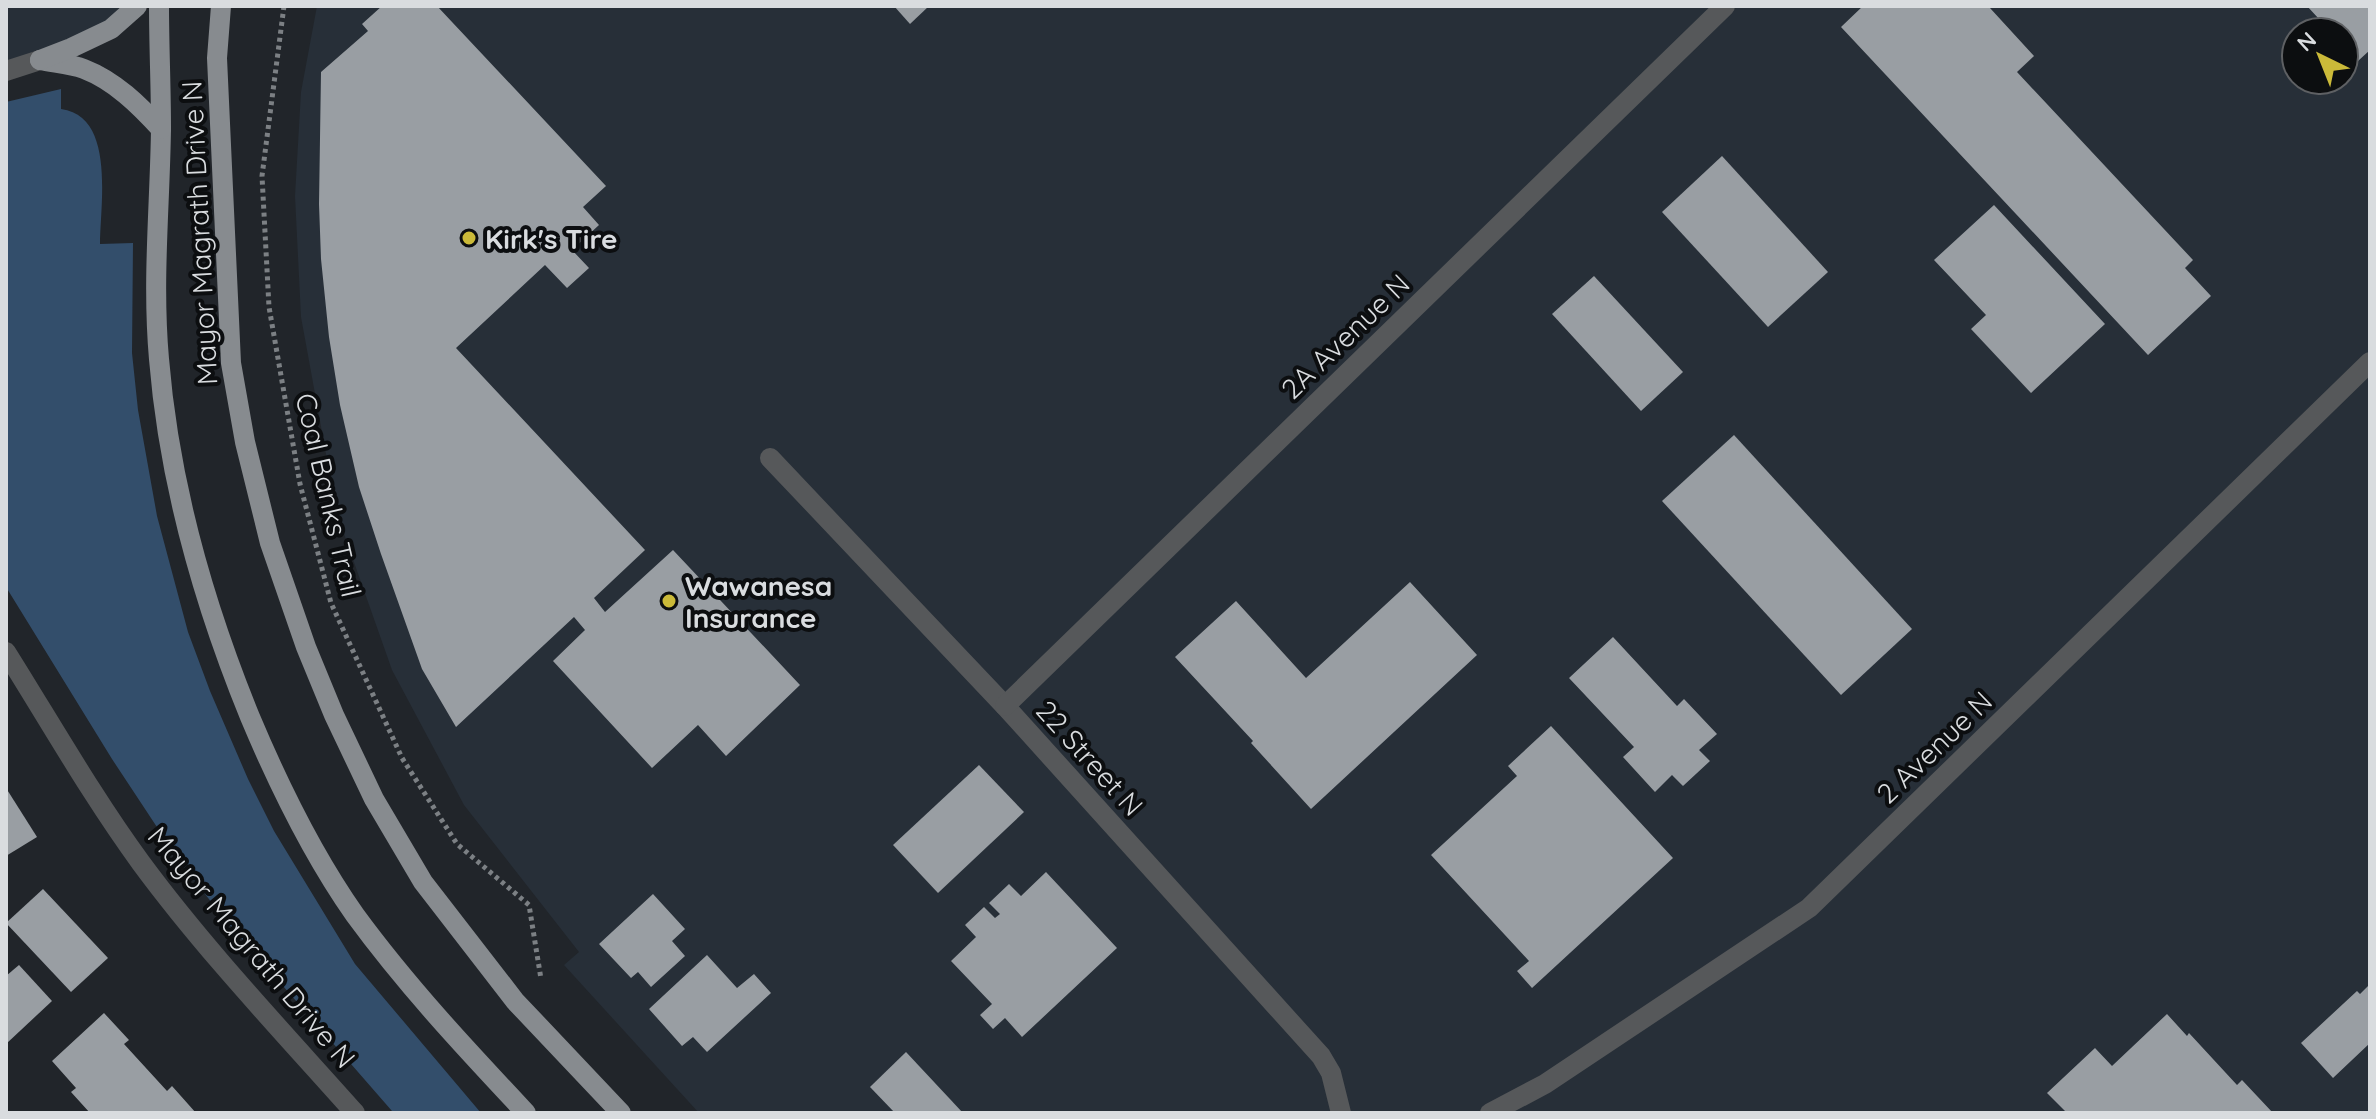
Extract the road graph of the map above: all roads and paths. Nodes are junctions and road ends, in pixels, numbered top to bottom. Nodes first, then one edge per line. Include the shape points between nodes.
1 (137, 6) edge
2 (159, 6) edge
3 (221, 6) edge
4 (284, 6) edge
5 (1725, 6) edge
6 (40, 60) junction
7 (6, 71) edge
8 (161, 129) junction
9 (2370, 362) edge
10 (770, 458) dead end
11 (6, 652) edge
12 (1005, 706) junction
13 (541, 979) dead end
14 (355, 1113) edge
15 (526, 1113) edge
16 (621, 1113) edge
17 (1341, 1113) edge
18 (1490, 1113) edge

1 - 6 main road via 111,29
2 - 8 main road, Mayor Magrath Drive N
3 - 16 main road, Mayor Magrath Drive N via 217,58 231,363 270,543 306,647 374,799 423,882 515,1001
4 - 13 path, Coal Banks Trail via 262,176 269,307 300,484 331,603 402,758 457,844 529,905
5 - 12 street, 2A Avenue N
6 - 7 street
6 - 8 main road via 96,75 138,104
8 - 15 main road, Mayor Magrath Drive N via 156,242 159,358 193,558 230,669 277,781 354,912 401,976
9 - 18 street, 2 Avenue N via 1809,908 1545,1084
10 - 12 street, 22 Street N
11 - 14 street, Mayor Magrath Drive N via 140,861
12 - 17 street, 22 Street N via 1321,1056

